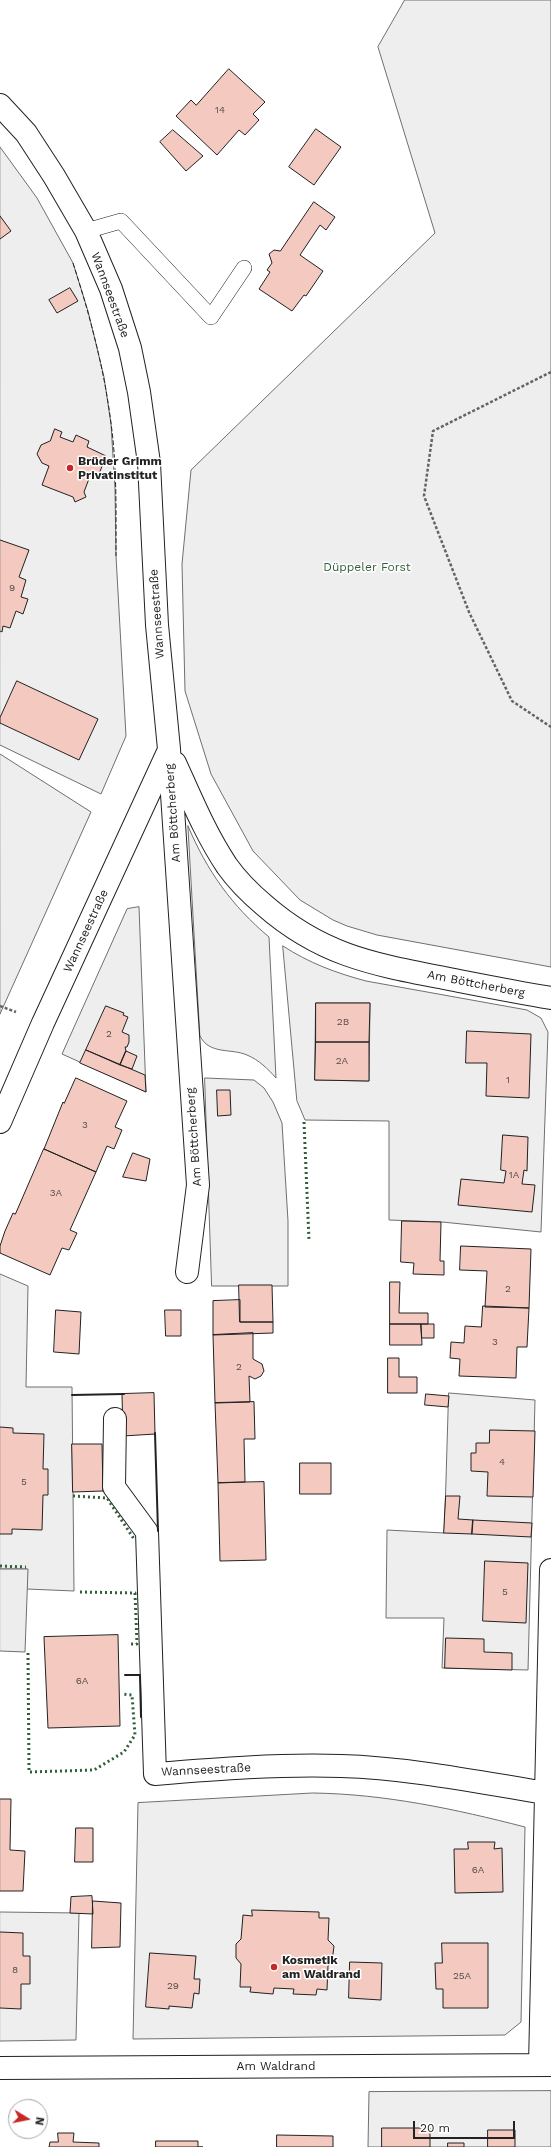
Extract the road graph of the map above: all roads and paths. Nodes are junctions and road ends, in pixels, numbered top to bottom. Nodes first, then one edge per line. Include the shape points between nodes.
1 (0, 105) edge
2 (86, 231) junction
3 (244, 268) dead end
4 (551, 372) edge
5 (551, 727) edge
6 (169, 749) junction
7 (551, 998) edge
8 (0, 1122) edge
9 (187, 1272) dead end
10 (115, 1419) dead end
11 (551, 1570) edge
12 (546, 1793) junction
13 (546, 2065) edge
14 (0, 2068) edge

1 - 2 street, Wannseestraße via 26,134
2 - 3 lane via 121,221 211,317
2 - 6 street, Wannseestraße via 111,289 130,348 139,392 149,463 157,625
4 - 5 path via 433,431 424,496 469,612 512,701
6 - 7 street, Am Böttcherberg via 202,824 228,867 253,895 284,923 328,948 354,959
6 - 8 street, Wannseestraße
6 - 9 street, Am Böttcherberg via 198,1185
10 - 12 street, Wannseestraße via 114,1486 147,1532 156,1774 251,1767 342,1766 427,1774
11 - 12 street
12 - 13 street
13 - 14 street, Am Waldrand

